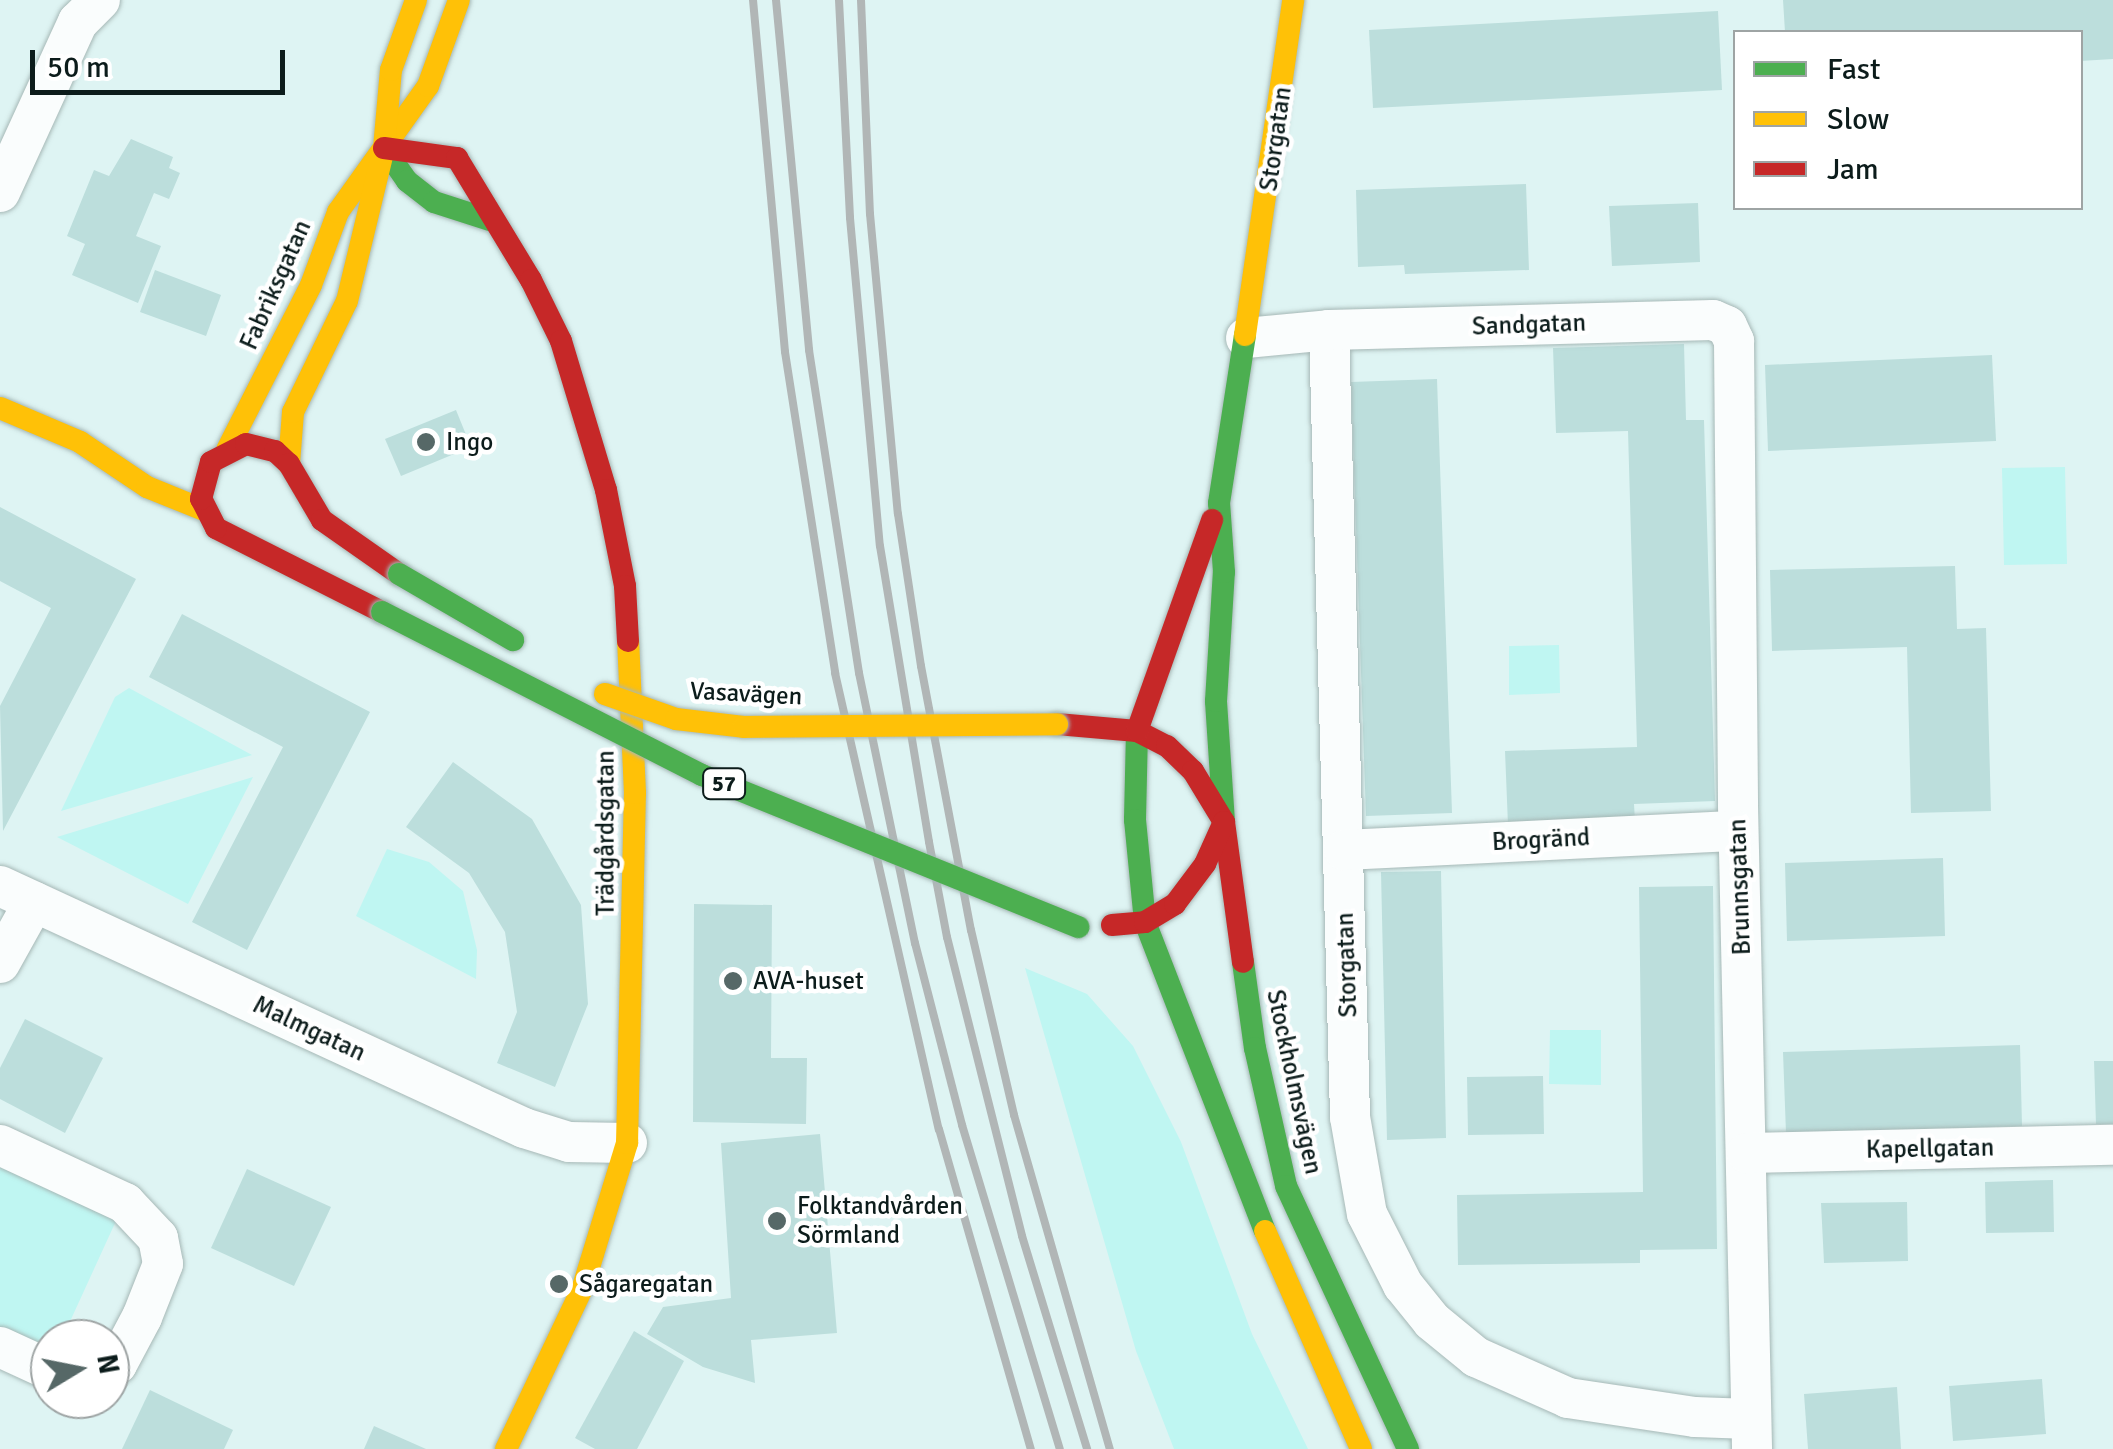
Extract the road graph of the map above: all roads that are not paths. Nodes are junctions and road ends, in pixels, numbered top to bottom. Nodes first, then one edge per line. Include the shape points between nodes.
1 (100, 0) edge
2 (416, 0) edge
3 (458, 0) edge
4 (1293, 0) edge
5 (384, 148) junction
6 (0, 192) edge
7 (493, 221) junction
8 (1726, 326) joint
9 (1329, 330) junction
10 (1246, 338) junction
11 (0, 408) edge
12 (80, 442) junction
13 (143, 455) dead end
14 (211, 458) junction
15 (293, 472) junction
16 (1218, 503) junction
17 (204, 510) junction
18 (244, 542) junction
19 (529, 649) dead end
20 (578, 678) dead end
21 (1137, 730) junction
22 (1224, 822) junction
23 (1738, 831) junction
24 (1344, 850) junction
25 (17, 894) edge
26 (1146, 922) junction
27 (1080, 928) junction
28 (1106, 946) dead end
29 (0, 963) edge
30 (1134, 965) dead end
31 (1172, 998) junction
32 (627, 1143) junction
33 (0, 1145) edge
34 (2113, 1145) edge
35 (1747, 1153) junction
36 (130, 1340) edge
37 (0, 1347) edge
38 (30, 1361) edge
39 (1751, 1434) edge
40 (507, 1448) edge
41 (1361, 1449) edge
42 (1408, 1449) edge

1 - 6 street via 78,22
2 - 5 main road, Fabriksgatan via 391,70
3 - 5 main road, Fabriksgatan via 428,86
4 - 10 main road, Storgatan
5 - 7 main road via 434,202
5 - 7 main road, Trädgårdsgatan via 456,158
5 - 14 main road, Fabriksgatan via 338,212 311,285
5 - 15 main road, Fabriksgatan via 346,301 293,412
7 - 32 main road, Trädgårdsgatan via 560,341 606,490 625,586 635,793
8 - 9 street, Sandgatan via 1713,320
8 - 23 street, Brunnsgatan via 1734,341
9 - 10 street
9 - 24 street, Storgatan
10 - 16 main road, Storgatan
11 - 12 main road
12 - 13 main road
12 - 17 main road via 147,486
14 - 15 main road via 246,444 265,446
14 - 17 main road via 201,488
15 - 18 main road via 298,499 281,530
15 - 19 main road, bridge via 322,520 399,574
16 - 21 main road, Storgatan
16 - 22 main road, Storgatan via 1224,572 1216,702
17 - 18 main road, 57 via 216,528
18 - 27 main road, 57, bridge via 702,775
20 - 21 main road, Vasavägen, bridge via 676,718 744,727 1057,724
21 - 22 main road, Vasavägen via 1194,770
21 - 26 main road, Storgatan via 1134,820
22 - 26 main road via 1195,882 1176,904
22 - 42 main road, Stockholmsvägen via 1255,1048 1286,1186
23 - 24 street, Brogränd
23 - 35 street, Brunnsgatan
24 - 39 street, Storgatan via 1355,1158 1367,1214 1403,1285 1432,1321 1476,1356 1568,1398 1695,1417
25 - 29 street
25 - 32 street, Malmgatan via 524,1128 569,1142
26 - 27 main road, 57
26 - 31 main road
27 - 28 main road, 57
30 - 31 main road
31 - 41 main road via 1294,1304
32 - 40 main road, Trädgårdsgatan via 584,1287
33 - 36 street via 125,1204 158,1238 163,1264
34 - 35 street, Kapellgatan
35 - 39 street, Brunnsgatan
37 - 38 street

